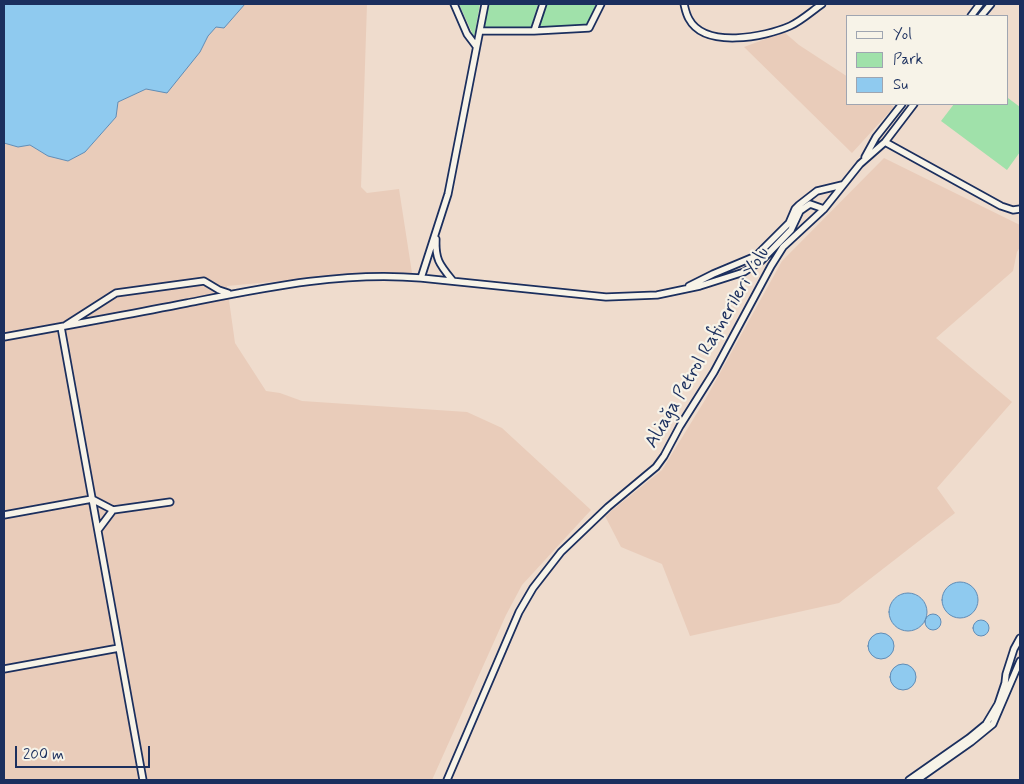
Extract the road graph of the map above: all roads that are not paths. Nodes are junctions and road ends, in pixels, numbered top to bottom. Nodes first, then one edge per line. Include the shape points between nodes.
1 (454, 4) edge
2 (485, 4) edge
3 (543, 4) edge
4 (601, 4) edge
5 (684, 4) edge
6 (822, 4) edge
7 (980, 4) edge
8 (991, 4) edge
9 (972, 15) edge
10 (982, 15) edge
11 (480, 31) junction
12 (534, 31) junction
13 (476, 46) junction
14 (901, 105) edge
15 (913, 105) edge
16 (885, 142) junction
17 (863, 161) junction
18 (842, 185) junction
19 (824, 209) junction
20 (1020, 209) edge
21 (436, 232) junction
22 (782, 235) junction
23 (773, 243) junction
24 (763, 249) junction
25 (768, 254) junction
26 (421, 278) junction
27 (453, 281) junction
28 (685, 288) junction
29 (230, 294) junction
30 (61, 327) junction
31 (4, 337) edge
32 (92, 499) junction
33 (170, 502) dead end
34 (113, 510) junction
35 (4, 515) edge
36 (98, 530) junction
37 (1020, 638) edge
38 (119, 648) junction
39 (1020, 661) edge
40 (4, 669) edge
41 (143, 780) edge
42 (448, 780) edge
43 (909, 780) edge
44 (917, 780) edge

1 - 13 street
2 - 11 street
3 - 12 street
4 - 12 street via 588,28
5 - 6 street via 689,20 697,28 717,37 735,39 790,26
7 - 9 street
8 - 10 street
11 - 12 street
11 - 13 street
13 - 21 street via 451,181
14 - 17 street via 876,137
15 - 16 street
16 - 17 street
16 - 20 street via 1001,206
17 - 18 street, Aliağa Petrol Rafinerileri Yolu
18 - 19 street, Aliağa Petrol Rafinerileri Yolu
18 - 22 street via 817,191 795,209
19 - 22 street via 810,204 798,215 791,230
19 - 42 street, Aliağa Petrol Rafinerileri Yolu via 783,247 714,372 656,467 561,552 533,588 519,612
21 - 26 street
21 - 27 street via 438,263
22 - 23 street
23 - 24 street
23 - 25 street
24 - 25 street
24 - 28 street via 756,256
25 - 28 street via 744,272
26 - 27 street
26 - 29 street via 367,277 300,282
27 - 28 street via 606,297 658,295
29 - 30 street
29 - 30 street via 204,280 116,293
30 - 31 street
30 - 32 street
32 - 34 street
32 - 35 street
32 - 36 street
33 - 34 street
34 - 36 street
36 - 38 street
37 - 43 street via 1014,648 998,704 986,724
38 - 40 street
38 - 41 street
39 - 44 street via 993,724

